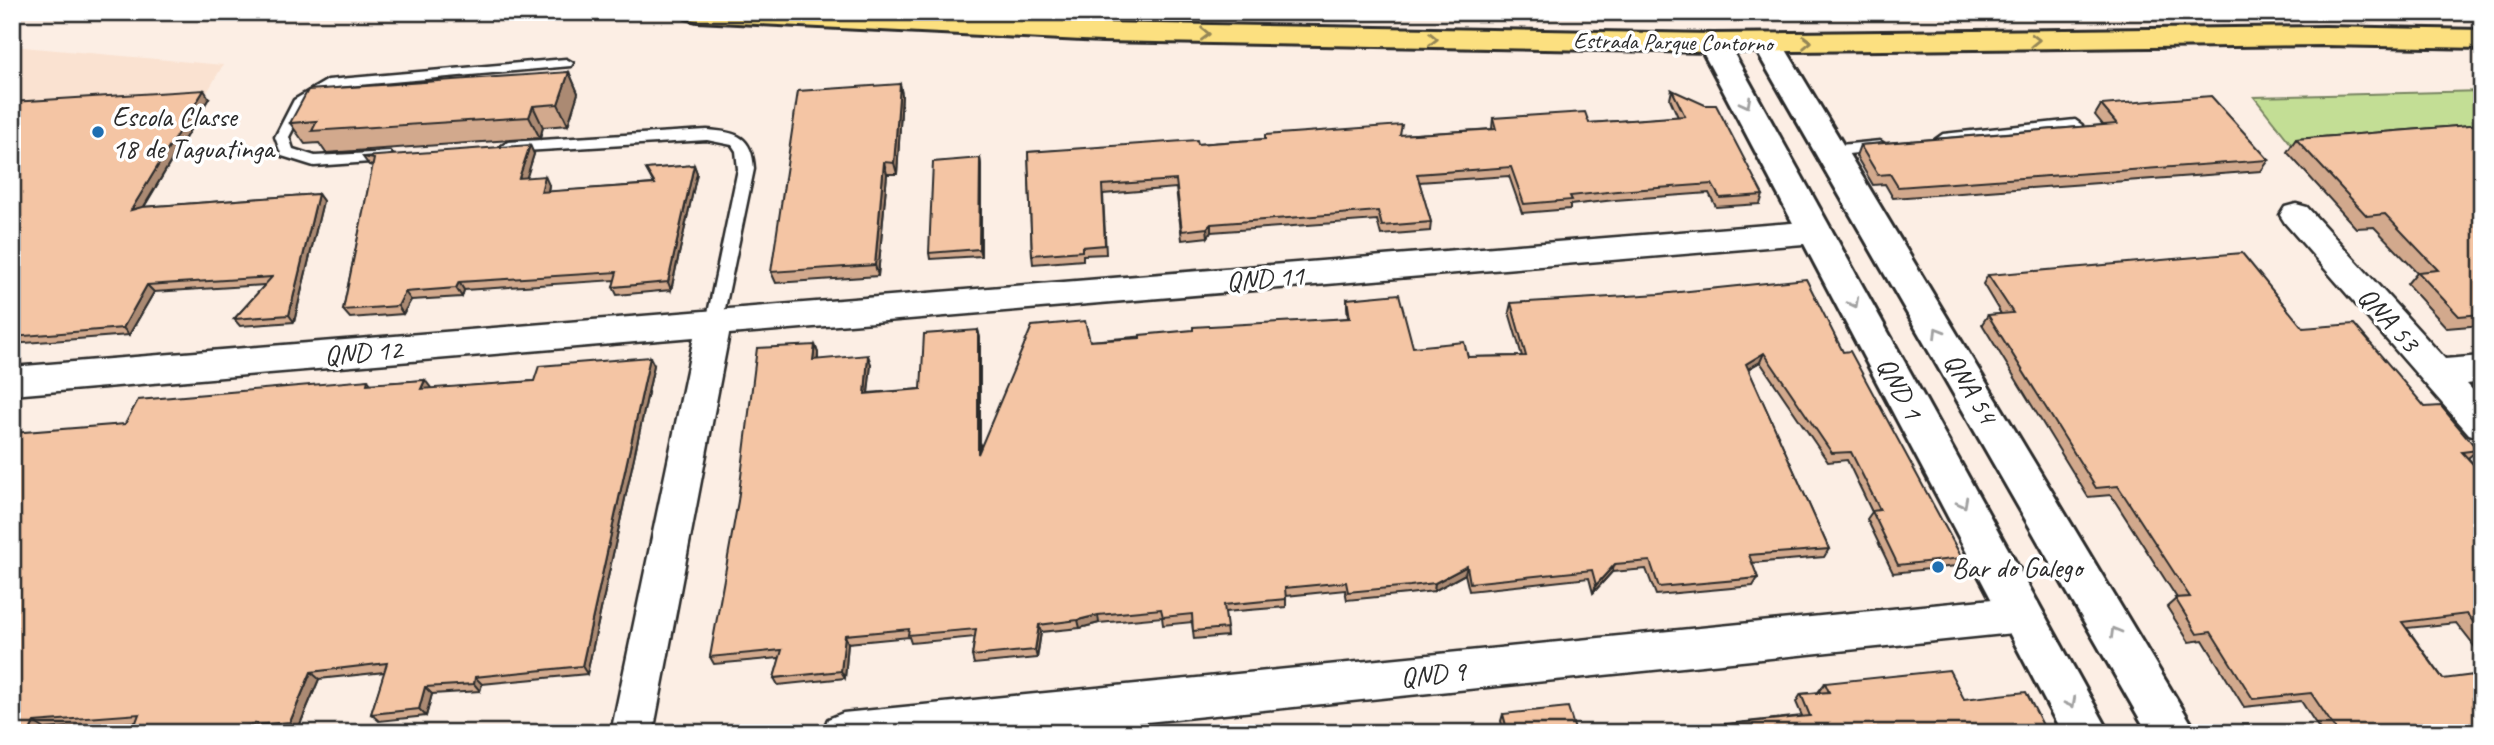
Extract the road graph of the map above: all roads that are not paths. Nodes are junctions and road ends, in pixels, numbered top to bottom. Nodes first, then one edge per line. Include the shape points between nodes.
1 (697, 12) edge
2 (1073, 12) edge
3 (2348, 12) edge
4 (2398, 12) edge
5 (1714, 28) edge
6 (1102, 32) junction
7 (2325, 36) junction
8 (2472, 39) edge
9 (1767, 43) junction
10 (566, 63) dead end
11 (2075, 125) edge
12 (1927, 141) edge
13 (1899, 144) edge
14 (1770, 147) junction
15 (495, 148) edge
16 (1829, 148) junction
17 (398, 155) edge
18 (2296, 215) dead end
19 (1816, 232) junction
20 (714, 323) junction
21 (2482, 369) edge
22 (2437, 373) junction
23 (12, 381) edge
24 (2482, 424) edge
25 (2023, 614) junction
26 (632, 733) edge
27 (843, 733) edge
28 (2087, 733) edge
29 (2174, 733) edge

1 - 6 highway, Estrada Parque Contorno
2 - 6 highway
3 - 7 highway via 2343,24
4 - 8 highway via 2416,23
6 -> 5 highway, Estrada Parque Contorno
5 - 9 highway, Estrada Parque Contorno
5 -> 14 main road, QND 1
7 - 8 highway, Estrada Parque Contorno
9 -> 7 highway, Estrada Parque Contorno
9 - 16 main road, QNA 54
10 - 17 lane via 333,83 299,103 282,137 287,152 314,161
11 - 12 lane
13 - 16 lane
14 - 16 main road via 1783,139
14 - 19 main road, QND 1
15 - 20 lane via 698,135 740,142 745,148 746,169
29 -> 16 main road, QNA 54
18 - 22 street, QNA 53
19 - 20 street, QND 11
19 -> 25 main road, QND 1
20 - 23 street, QND 12
20 - 26 street
21 - 22 street
22 - 24 street, QNA 53
25 - 27 street, QND 9
25 -> 28 main road, QND 1

